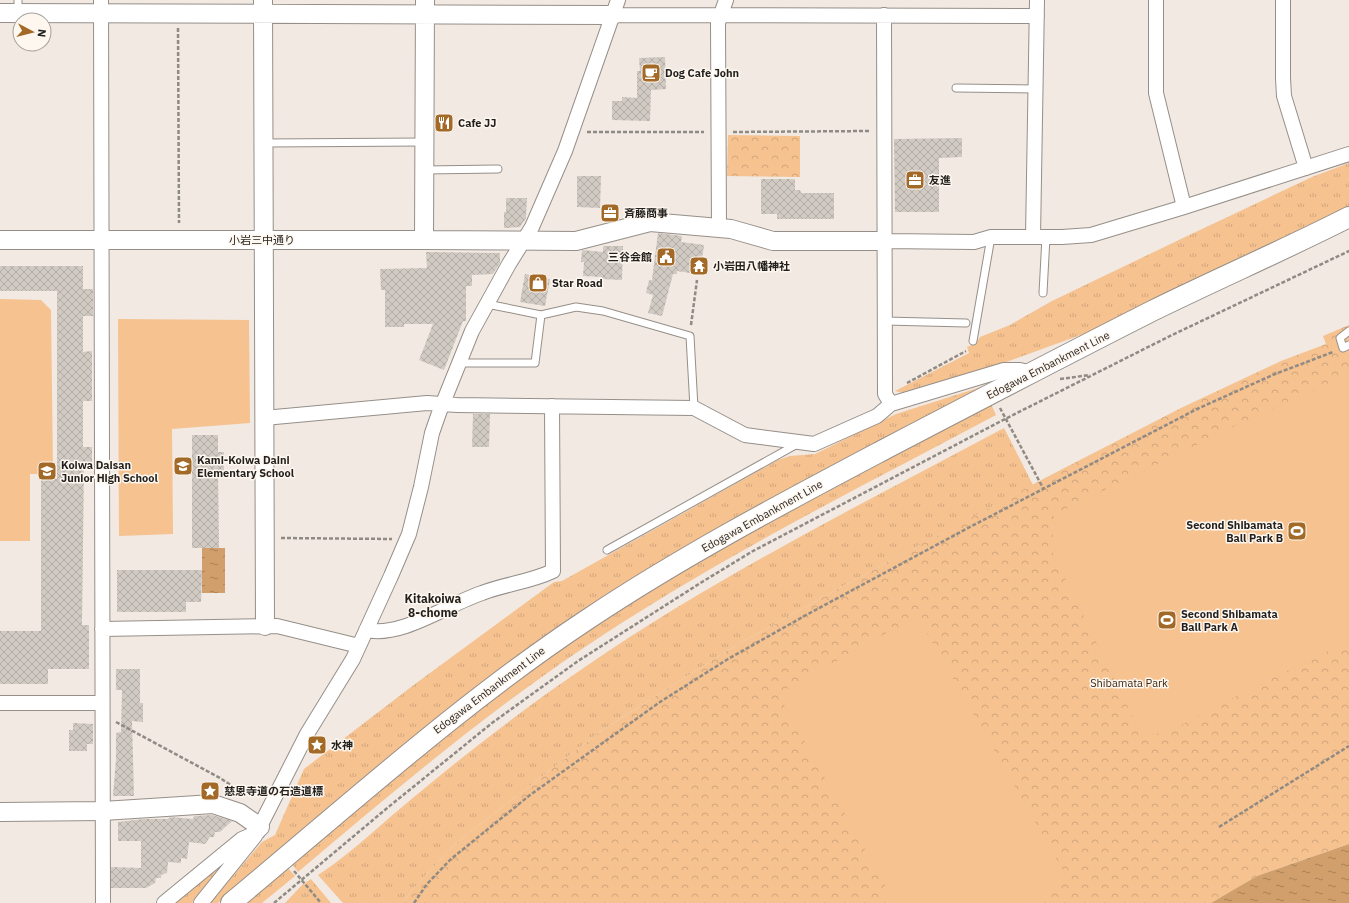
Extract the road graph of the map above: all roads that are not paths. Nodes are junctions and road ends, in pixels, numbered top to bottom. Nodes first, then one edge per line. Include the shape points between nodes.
1 (726, 0) edge
2 (1037, 0) edge
3 (1156, 0) edge
4 (1283, 0) edge
5 (18, 6) edge
6 (101, 6) edge
7 (263, 7) edge
8 (425, 7) edge
9 (589, 7) edge
10 (615, 8) edge
11 (0, 13) edge
12 (720, 16) junction
13 (884, 16) junction
14 (1037, 16) junction
15 (956, 88) dead end
16 (1036, 89) junction
17 (424, 142) junction
18 (264, 143) junction
19 (1349, 154) edge
20 (1306, 168) junction
21 (498, 169) dead end
22 (424, 170) junction
23 (1184, 207) junction
24 (1349, 217) edge
25 (719, 228) junction
26 (991, 237) junction
27 (1040, 237) junction
28 (0, 240) edge
29 (101, 240) junction
30 (264, 240) junction
31 (424, 240) junction
32 (524, 241) junction
33 (885, 241) junction
34 (1043, 293) dead end
35 (487, 304) junction
36 (541, 315) junction
37 (885, 321) junction
38 (966, 323) dead end
39 (1349, 331) edge
40 (973, 340) dead end
41 (1346, 347) edge
42 (459, 363) junction
43 (1033, 373) junction
44 (444, 403) junction
45 (891, 404) junction
46 (552, 406) junction
47 (694, 408) junction
48 (264, 418) junction
49 (800, 443) junction
50 (606, 550) dead end
51 (265, 626) junction
52 (102, 629) junction
53 (366, 630) junction
54 (359, 646) junction
55 (102, 702) junction
56 (0, 703) edge
57 (0, 812) edge
58 (103, 812) junction
59 (259, 829) junction
60 (103, 903) edge
61 (164, 903) edge
62 (201, 903) edge
63 (231, 903) edge

1 - 12 street
2 - 14 street
3 - 23 street via 1156,92
4 - 20 street via 1284,96
5 - 6 street
5 - 11 street
6 - 7 street via 178,13
6 - 29 street
7 - 8 street
7 - 18 street
8 - 9 street
8 - 17 street
9 - 10 street
10 - 12 street
10 - 32 street via 565,151
12 - 13 street
12 - 25 street
13 - 14 street
13 - 33 street
14 - 16 street
15 - 16 lane
16 - 27 street
17 - 18 lane
17 - 22 street
18 - 30 street
19 - 20 street
20 - 23 street
21 - 22 lane
22 - 31 street
23 - 27 street via 1091,235
24 - 43 main road, Edogawa Embankment Line via 1152,311
25 - 32 street, 小岩三中通り via 650,222 576,241
25 - 33 street, 小岩三中通り via 772,241
26 - 27 street
26 - 33 street via 974,242
26 - 40 lane
27 - 34 lane
28 - 29 street, 小岩三中通り
29 - 30 street, 小岩三中通り
29 - 52 street
30 - 31 street, 小岩三中通り
30 - 48 street
31 - 32 street, 小岩三中通り
32 - 35 street
33 - 37 street
35 - 36 lane
35 - 42 street
36 - 42 lane via 535,363
36 - 47 lane via 576,307 603,311 690,336
37 - 38 lane
37 - 45 street via 886,394
39 - 41 lane via 1340,338
42 - 44 street
43 - 45 street via 1004,370
43 - 63 main road, Edogawa Embankment Line via 725,534 586,620 521,664 458,713
44 - 46 street
44 - 48 street via 427,402
44 - 53 street via 432,433 407,539
45 - 49 street via 877,416 814,444
46 - 47 street
46 - 53 street via 552,571 516,584 482,592 414,622 381,632
47 - 49 street via 745,436
48 - 51 street
49 - 50 lane
51 - 52 street
51 - 54 street via 277,626
52 - 55 street
53 - 54 street
54 - 59 street via 290,766
55 - 56 street
55 - 58 street
57 - 58 street
58 - 59 street via 213,804 240,813
58 - 60 street
59 - 61 street via 242,838
59 - 62 street via 248,847

